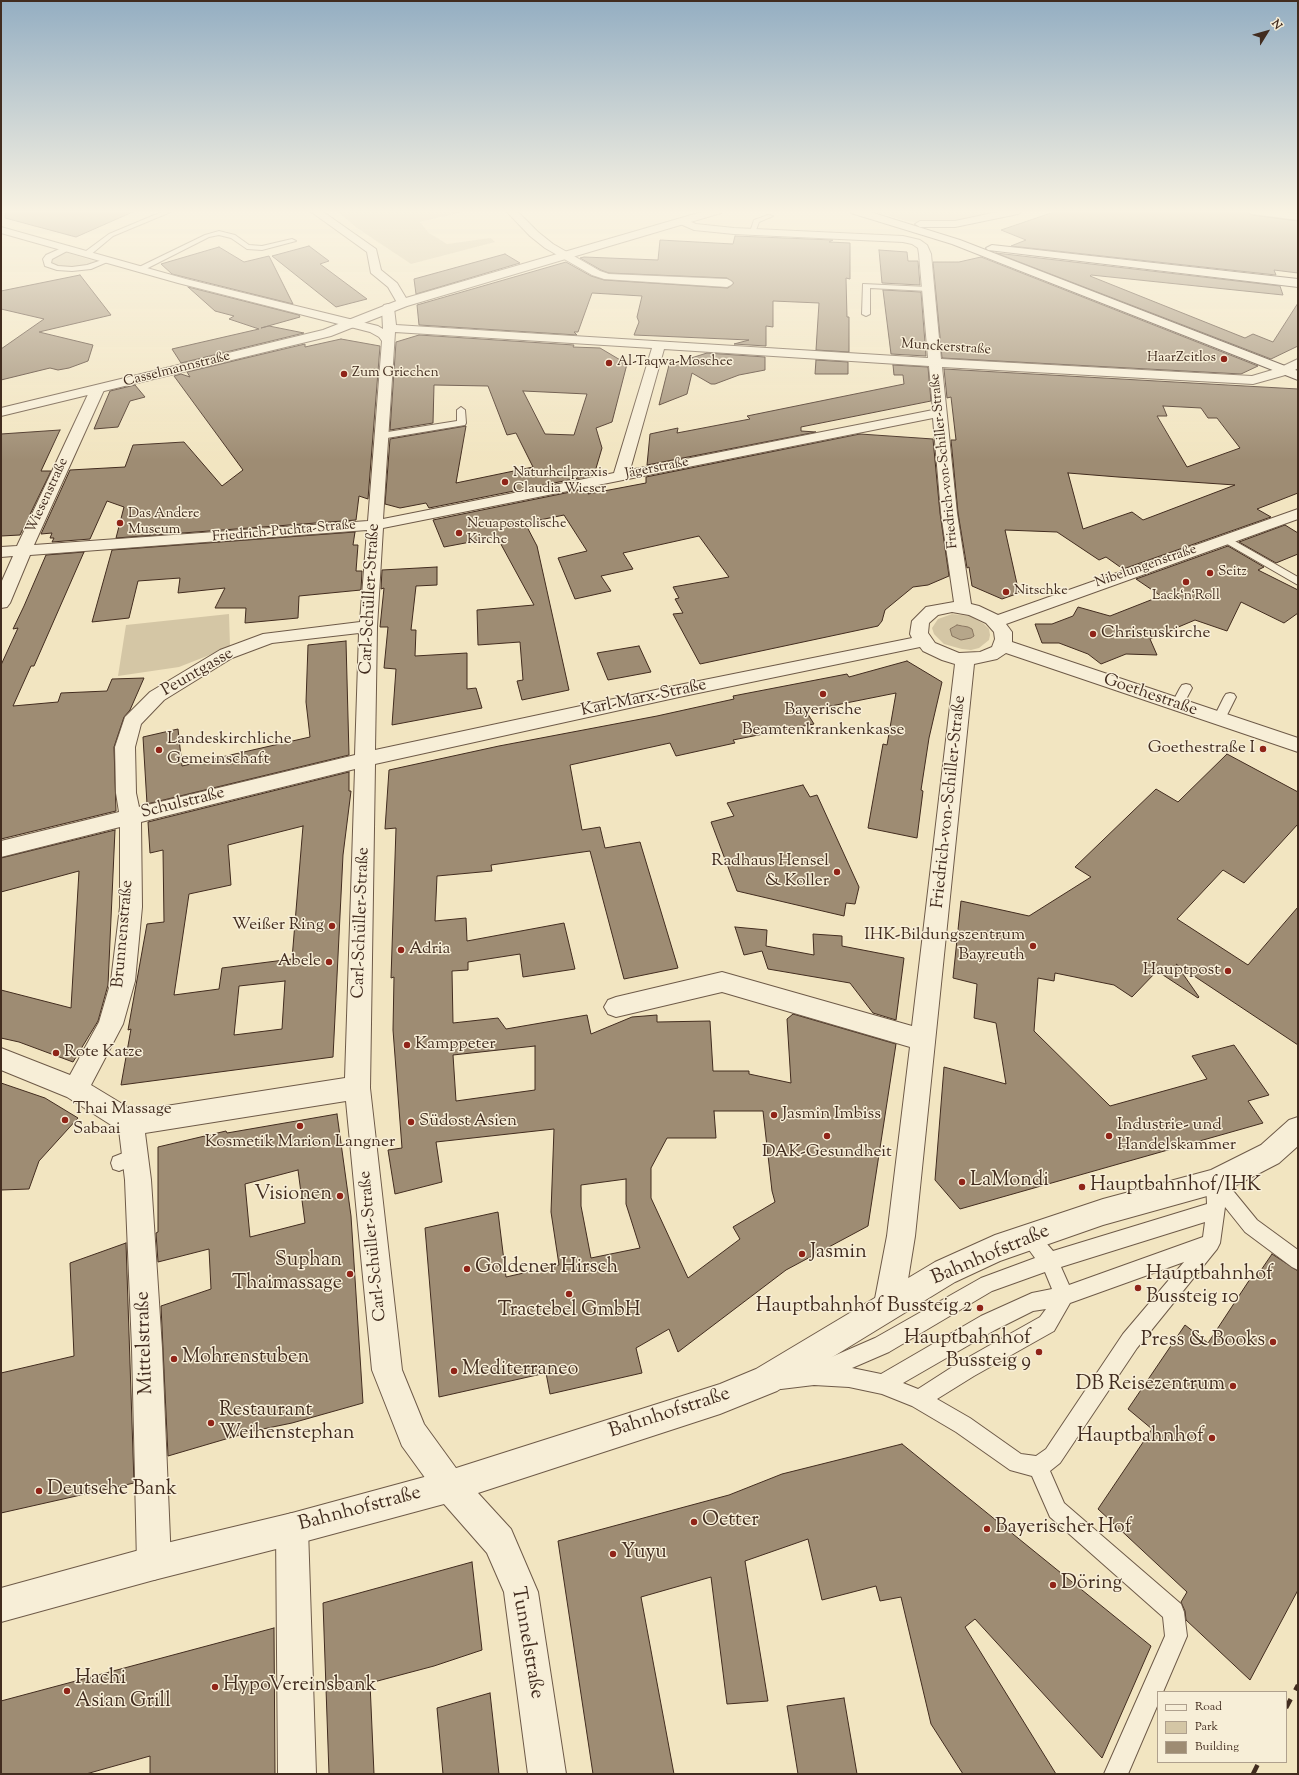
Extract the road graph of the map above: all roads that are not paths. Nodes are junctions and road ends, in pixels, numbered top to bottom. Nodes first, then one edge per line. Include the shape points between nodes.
1 (235, 294) edge
2 (398, 294) edge
3 (431, 294) edge
4 (866, 294) edge
5 (928, 294) edge
6 (1086, 294) edge
7 (403, 302) junction
8 (388, 308) junction
9 (866, 314) dead end
10 (351, 324) junction
11 (389, 335) junction
12 (659, 345) junction
13 (935, 363) junction
14 (1298, 363) edge
15 (1284, 371) junction
16 (1298, 376) edge
17 (97, 390) junction
18 (460, 410) dead end
19 (1, 412) edge
20 (939, 413) junction
21 (381, 436) junction
22 (620, 477) junction
23 (1298, 514) edge
24 (375, 525) junction
25 (1226, 539) junction
26 (23, 551) junction
27 (1, 552) edge
28 (1298, 582) edge
29 (1, 603) edge
30 (962, 608) junction
31 (995, 622) junction
32 (368, 627) junction
33 (923, 640) junction
34 (1002, 645) junction
35 (965, 659) junction
36 (1186, 688) dead end
37 (1230, 697) dead end
38 (1177, 705) junction
39 (1219, 719) junction
40 (1298, 745) edge
41 (366, 759) junction
42 (130, 817) junction
43 (1, 849) edge
44 (616, 1007) dead end
45 (922, 1040) junction
46 (1, 1059) edge
47 (357, 1088) junction
48 (76, 1089) junction
49 (131, 1123) junction
50 (1298, 1129) edge
51 (1215, 1182) junction
52 (1216, 1210) junction
53 (1030, 1237) junction
54 (1211, 1243) junction
55 (1298, 1261) edge
56 (1050, 1262) junction
57 (1064, 1296) junction
58 (889, 1304) junction
59 (814, 1375) junction
60 (766, 1380) junction
61 (882, 1384) junction
62 (919, 1399) junction
63 (1038, 1467) junction
64 (450, 1486) junction
65 (292, 1529) junction
66 (154, 1563) junction
67 (1, 1605) edge
68 (297, 1774) edge
69 (547, 1774) edge
70 (1116, 1774) edge

1 - 10 street
2 - 7 street
3 - 7 street, Casselmannstraße
4 - 9 lane
5 - 13 street, Friedrich-von-Schiller-Straße
6 - 15 street
7 - 8 street, Casselmannstraße
8 - 10 street, Casselmannstraße
8 - 11 street, Carl-Schüller-Straße
10 - 11 street via 379,331 386,337
10 - 17 street, Casselmannstraße via 317,336
11 - 12 street, Munckerstraße
11 - 21 street, Carl-Schüller-Straße
12 - 13 street, Munckerstraße
12 - 22 street
13 - 15 street, Munckerstraße via 1253,380
13 - 20 street, Friedrich-von-Schiller-Straße
14 - 15 street, Munckerstraße
15 - 16 street
17 - 19 street, Casselmannstraße
17 - 26 street, Wiesenstraße
18 - 21 lane via 462,422
20 - 22 street, Jägerstraße
20 - 30 street, Friedrich-von-Schiller-Straße
21 - 24 street, Carl-Schüller-Straße
22 - 24 street, Jägerstraße
23 - 25 street, Nibelungenstraße
24 - 26 street, Friedrich-Puchta-Straße
24 - 32 street, Carl-Schüller-Straße
25 - 28 lane
25 - 31 street, Nibelungenstraße
26 - 27 street, Friedrich-Puchta-Straße
26 - 29 street, Wiesenstraße
30 - 31 street via 983,614
30 - 33 street via 942,608 926,615 919,627 919,634
31 - 34 street via 1003,632
32 - 41 street, Carl-Schüller-Straße
32 - 42 street, Peuntgasse via 269,638 226,654 157,696 132,722 125,747 126,793
33 - 35 street via 938,652
33 - 41 street, Karl-Marx-Straße
34 - 35 street via 991,656
34 - 38 street, Goethestraße
35 - 45 street, Friedrich-von-Schiller-Straße
36 - 38 lane
37 - 39 lane
38 - 39 street, Goethestraße
39 - 40 street, Goethestraße
41 - 42 street, Schulstraße
41 - 47 street, Carl-Schüller-Straße
42 - 43 street, Schulstraße
42 - 48 street, Brunnenstraße via 131,908 123,981 111,1024
44 - 45 street via 722,982
45 - 58 street, Friedrich-von-Schiller-Straße via 899,1255
46 - 48 street
47 - 49 street
47 - 64 street, Carl-Schüller-Straße via 387,1370 412,1434
48 - 49 street
49 - 66 street, Mittelstraße via 131,1166 147,1348
50 - 51 street, Bahnhofstraße via 1270,1154
51 - 52 lane
51 - 53 street, Bahnhofstraße via 1103,1212
51 - 55 lane via 1251,1226
52 - 54 lane
52 - 56 lane
53 - 56 lane
53 - 58 street, Bahnhofstraße via 995,1249 945,1272
54 - 57 lane
54 - 63 lane via 1130,1341 1053,1456
56 - 57 lane
56 - 59 lane via 987,1284 882,1345
57 - 61 lane via 1032,1302 988,1323
57 - 62 lane via 1047,1324
58 - 60 street, Bahnhofstraße
59 - 60 lane
59 - 61 lane via 849,1377
60 - 64 street, Bahnhofstraße via 720,1399
61 - 62 lane
62 - 63 lane via 963,1425 1017,1463
63 - 70 lane via 1057,1510 1173,1612 1176,1636
64 - 65 street, Bahnhofstraße
64 - 69 street, Tunnelstraße via 499,1541 521,1592
65 - 66 street, Bahnhofstraße
65 - 68 street
66 - 67 street, Bahnhofstraße

